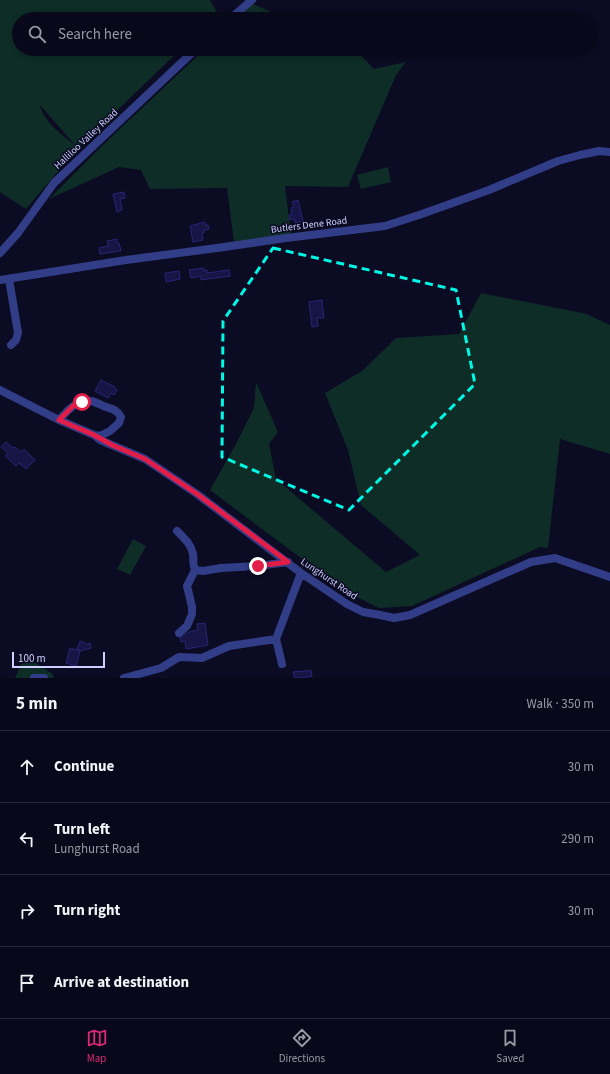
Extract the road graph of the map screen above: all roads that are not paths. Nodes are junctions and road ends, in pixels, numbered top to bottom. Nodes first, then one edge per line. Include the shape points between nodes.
1 (252, 0) edge
2 (238, 12) edge
3 (189, 56) edge
4 (610, 152) edge
5 (0, 253) edge
6 (9, 279) junction
7 (0, 280) edge
8 (11, 345) dead end
9 (0, 390) edge
10 (59, 420) junction
11 (94, 435) junction
12 (177, 531) dead end
13 (288, 562) junction
14 (196, 570) junction
15 (301, 573) junction
16 (610, 577) edge
17 (179, 633) dead end
18 (276, 639) junction
19 (282, 664) dead end
20 (34, 678) edge
21 (44, 678) edge
22 (124, 678) edge

1 - 2 street
3 - 5 street, Halliloo Valley Road via 54,183 18,233
4 - 6 street, Butlers Dene Road via 599,151 558,161 489,190 385,226 126,260
6 - 7 street, Butlers Dene Road
6 - 8 street via 18,333
9 - 10 street, Lunghurst Road
10 - 11 street, Lunghurst Road
10 - 11 street via 74,405 82,402 90,401 118,412 121,417 119,423 100,436
11 - 13 street, Lunghurst Road via 145,459
12 - 14 street via 190,544
13 - 14 street
13 - 15 street, Lunghurst Road
14 - 17 street via 187,586 192,614 187,626
15 - 16 street, Lunghurst Road via 363,612 394,618 410,615 531,562 555,558
15 - 18 street
18 - 19 street
18 - 22 street via 229,646 202,658 179,657 161,668
20 - 21 street

